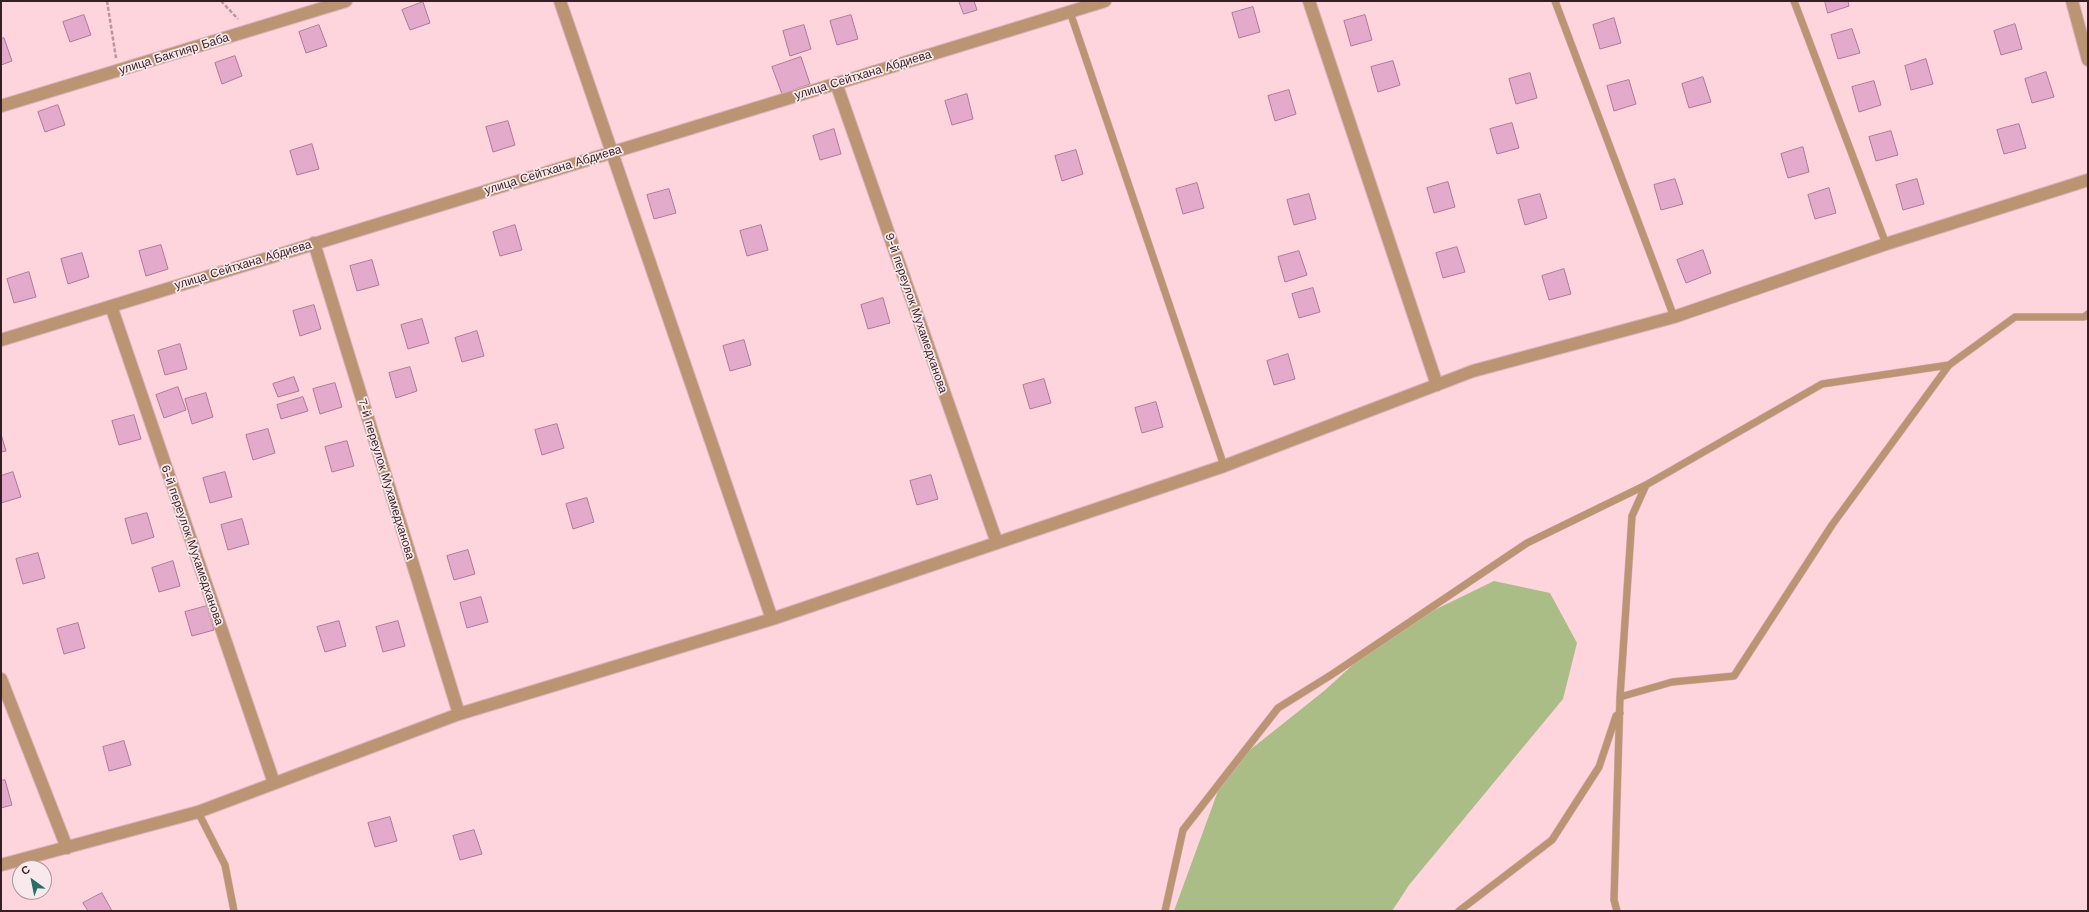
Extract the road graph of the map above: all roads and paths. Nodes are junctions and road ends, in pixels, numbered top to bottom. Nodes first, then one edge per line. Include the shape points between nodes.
1 (107, 1) edge
2 (221, 1) edge
3 (346, 1) edge
4 (560, 1) edge
5 (1105, 1) edge
6 (1309, 1) edge
7 (1555, 1) edge
8 (1794, 1) edge
9 (2072, 1) edge
10 (1070, 12) junction
11 (249, 31) junction
12 (2088, 60) edge
13 (118, 71) junction
14 (836, 83) junction
15 (1, 106) edge
16 (612, 152) junction
17 (2088, 180) edge
18 (314, 243) junction
19 (1886, 244) junction
20 (110, 306) junction
21 (2088, 314) edge
22 (1674, 317) junction
23 (1, 340) edge
24 (1949, 364) junction
25 (1437, 385) junction
26 (1224, 466) junction
27 (1646, 485) junction
28 (997, 543) junction
29 (772, 619) junction
30 (1, 679) edge
31 (1620, 697) junction
32 (1620, 713) junction
33 (459, 714) junction
34 (274, 783) junction
35 (198, 812) junction
36 (67, 848) junction
37 (1, 865) edge
38 (234, 911) edge
39 (1165, 911) edge
40 (1459, 911) edge
41 (1617, 911) edge

1 - 13 path
2 - 11 path
3 - 11 street, улица Бактияр Баба
4 - 16 street
5 - 10 street, улица Сейтхана Абдиева
6 - 25 street
7 - 22 lane
8 - 19 lane
9 - 12 street
10 - 14 street, улица Сейтхана Абдиева
10 - 26 lane
11 - 13 street, улица Бактияр Баба
13 - 15 street, улица Бактияр Баба
14 - 16 street, улица Сейтхана Абдиева
14 - 28 street, 9-й переулок Мухамедханова
16 - 18 street, улица Сейтхана Абдиева
16 - 29 street
17 - 19 street
18 - 20 street, улица Сейтхана Абдиева
18 - 33 street, 7-й переулок Мухамедханова
19 - 22 street
20 - 23 street, улица Сейтхана Абдиева
20 - 34 street, 6-й переулок Мухамедханова
21 - 24 lane via 2084,318 2015,317
22 - 25 street via 1474,371
24 - 27 lane via 1822,384
24 - 31 lane via 1832,524 1734,676 1672,682
25 - 26 street
26 - 28 street
27 - 31 lane via 1632,516
27 - 39 lane via 1527,544 1278,708 1183,830
28 - 29 street
29 - 33 street
30 - 36 street
31 - 32 lane
32 - 40 lane via 1616,716 1599,767 1552,840
32 - 41 lane via 1614,900
33 - 34 street
34 - 35 street
35 - 36 street
35 - 38 lane via 225,865
36 - 37 street

